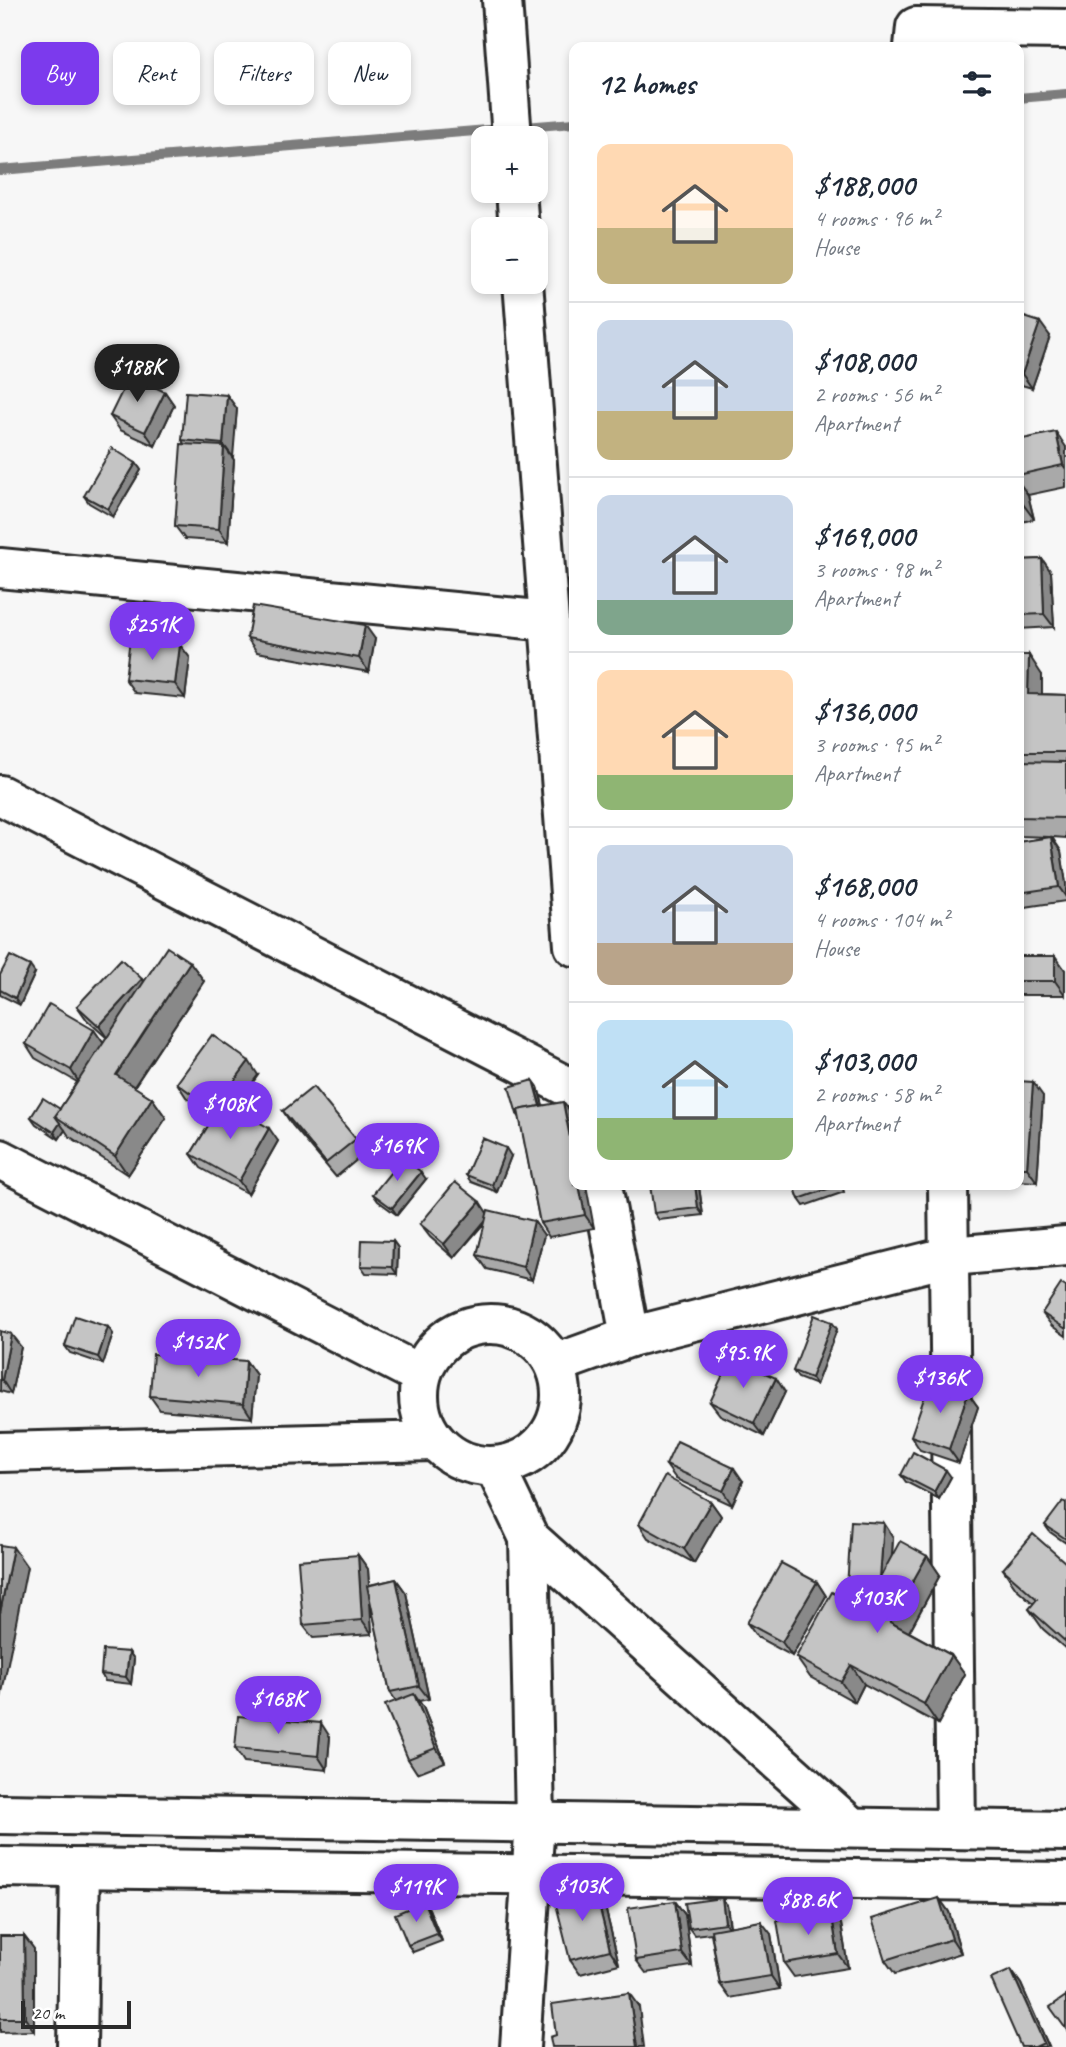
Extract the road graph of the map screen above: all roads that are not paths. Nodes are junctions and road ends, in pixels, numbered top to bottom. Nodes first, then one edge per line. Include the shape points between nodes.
1 (502, 0) edge
2 (916, 25) edge
3 (1066, 29) edge
4 (511, 121) edge
5 (524, 294) edge
6 (0, 568) edge
7 (549, 621) junction
8 (565, 723) edge
9 (0, 795) edge
10 (569, 822) edge
11 (569, 1087) edge
12 (0, 1159) edge
13 (603, 1190) edge
14 (948, 1190) edge
15 (1066, 1246) edge
16 (951, 1256) junction
17 (630, 1337) junction
18 (555, 1364) junction
19 (421, 1375) junction
20 (434, 1441) junction
21 (0, 1452) edge
22 (495, 1467) junction
23 (529, 1538) junction
24 (0, 1814) edge
25 (536, 1821) junction
26 (850, 1826) junction
27 (956, 1829) junction
28 (1066, 1830) edge
29 (0, 1867) edge
30 (80, 1868) junction
31 (531, 1872) junction
32 (1066, 1882) edge
33 (77, 2047) edge
34 (520, 2047) edge

1 - 4 street
2 - 3 street
5 - 7 street
6 - 7 street
7 - 8 street
8 - 10 street
9 - 11 street
12 - 19 street
13 - 17 street
14 - 16 street
15 - 16 street
16 - 17 street
16 - 27 street
17 - 18 street
18 - 19 street via 534,1338 502,1324 468,1327 438,1346
18 - 22 street via 562,1398 553,1431 528,1456
19 - 20 street via 419,1409
20 - 21 street
20 - 22 street via 462,1461
22 - 23 street
23 - 25 street
23 - 26 street
24 - 25 street
25 - 26 street
25 - 31 street
26 - 27 street
27 - 28 street
29 - 30 street
30 - 31 street
30 - 33 street
31 - 32 street
31 - 34 street

